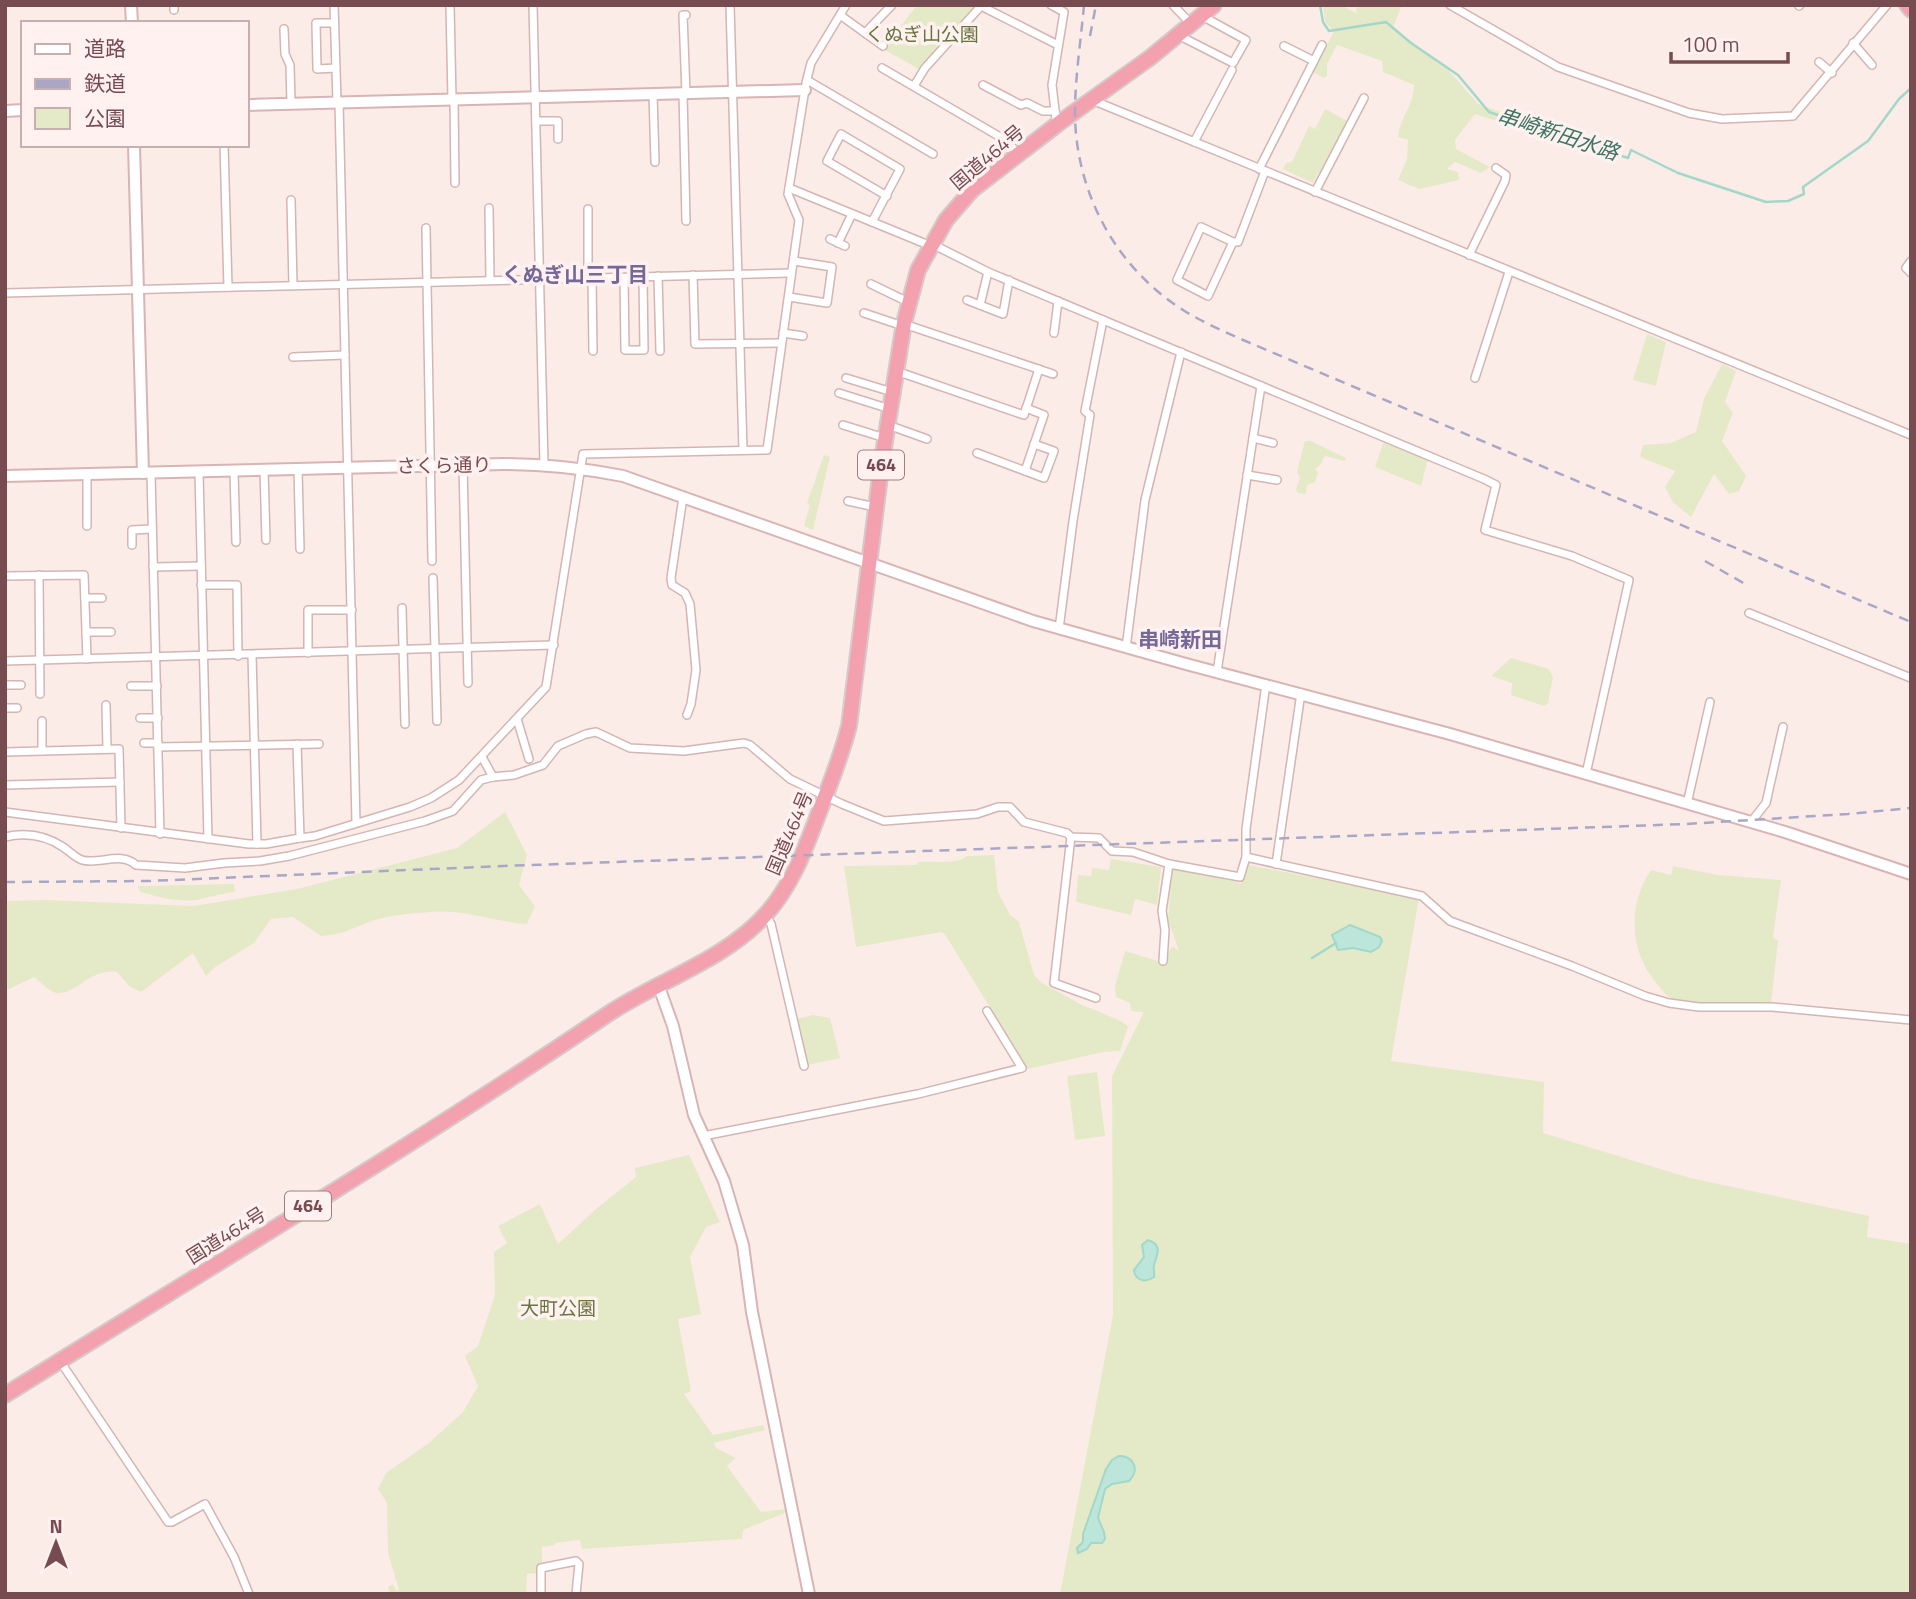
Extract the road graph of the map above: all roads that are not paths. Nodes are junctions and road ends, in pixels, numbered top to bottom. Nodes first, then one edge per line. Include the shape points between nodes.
1 (334, 5) edge
2 (450, 5) edge
3 (533, 5) edge
4 (730, 5) edge
5 (846, 5) edge
6 (892, 5) edge
7 (1051, 5) edge
8 (1173, 5) edge
9 (1214, 5) edge
10 (1450, 5) edge
11 (1887, 5) edge
12 (1907, 5) edge
13 (1911, 10) edge
14 (686, 15) dead end
15 (840, 15) junction
16 (1196, 20) junction
17 (334, 23) junction
18 (284, 29) dead end
19 (865, 33) junction
20 (1178, 34) junction
21 (1853, 43) junction
22 (1058, 45) junction
23 (1322, 45) dead end
24 (883, 46) dead end
25 (1284, 46) dead end
26 (1314, 61) junction
27 (1819, 62) dead end
28 (1872, 65) dead end
29 (336, 68) junction
30 (882, 68) dead end
31 (1232, 70) dead end
32 (1832, 73) junction
33 (806, 85) junction
34 (984, 85) dead end
35 (914, 86) junction
36 (733, 91) junction
37 (653, 93) junction
38 (685, 93) junction
39 (536, 96) junction
40 (1364, 98) dead end
41 (453, 99) junction
42 (1091, 100) junction
43 (338, 102) junction
44 (291, 103) junction
45 (248, 105) edge
46 (1057, 117) junction
47 (536, 121) junction
48 (558, 139) dead end
49 (1194, 142) junction
50 (134, 147) edge
51 (224, 147) edge
52 (933, 154) dead end
53 (1018, 154) junction
54 (654, 162) dead end
55 (1496, 168) dead end
56 (1262, 170) junction
57 (456, 183) dead end
58 (789, 188) junction
59 (1315, 192) junction
60 (887, 196) junction
61 (291, 200) dead end
62 (489, 208) dead end
63 (588, 209) dead end
64 (852, 214) junction
65 (686, 221) dead end
66 (872, 222) junction
67 (426, 228) dead end
68 (830, 239) dead end
69 (1233, 242) junction
70 (931, 245) junction
71 (1469, 255) junction
72 (794, 261) junction
73 (1911, 261) edge
74 (988, 272) junction
75 (1509, 272) junction
76 (791, 273) junction
77 (1911, 273) edge
78 (738, 274) junction
79 (693, 275) junction
80 (658, 276) junction
81 (643, 277) junction
82 (590, 278) junction
83 (624, 278) junction
84 (541, 279) junction
85 (490, 280) junction
86 (1009, 280) junction
87 (427, 282) junction
88 (343, 284) junction
89 (871, 284) dead end
90 (293, 285) junction
91 (228, 288) junction
92 (139, 290) junction
93 (5, 293) edge
94 (789, 297) junction
95 (967, 300) dead end
96 (1058, 301) junction
97 (908, 302) junction
98 (980, 305) junction
99 (863, 313) dead end
100 (1103, 320) junction
101 (904, 325) junction
102 (1053, 327) dead end
103 (783, 333) junction
104 (803, 336) dead end
105 (781, 342) junction
106 (740, 343) junction
107 (593, 351) dead end
108 (660, 351) dead end
109 (1181, 352) junction
110 (345, 355) junction
111 (293, 356) dead end
112 (1039, 369) junction
113 (895, 371) junction
114 (1053, 374) dead end
115 (846, 378) dead end
116 (1475, 378) dead end
117 (1261, 386) junction
118 (892, 392) junction
119 (839, 393) dead end
120 (1026, 408) junction
121 (890, 409) junction
122 (847, 430) dead end
123 (886, 432) junction
124 (1911, 435) edge
125 (1253, 438) junction
126 (927, 439) dead end
127 (1273, 443) dead end
128 (1034, 444) junction
129 (743, 450) junction
130 (978, 453) dead end
131 (544, 464) junction
132 (463, 465) junction
133 (430, 466) junction
134 (348, 467) junction
135 (582, 468) junction
136 (298, 469) junction
137 (264, 470) junction
138 (1026, 471) junction
139 (199, 472) junction
140 (234, 472) junction
141 (147, 473) junction
142 (87, 474) junction
143 (1247, 475) junction
144 (5, 476) edge
145 (1277, 480) dead end
146 (683, 497) junction
147 (848, 501) dead end
148 (875, 507) junction
149 (87, 527) dead end
150 (152, 529) junction
151 (266, 540) dead end
152 (236, 542) dead end
153 (132, 545) dead end
154 (300, 549) dead end
155 (432, 561) dead end
156 (868, 563) junction
157 (201, 566) junction
158 (153, 568) junction
159 (39, 575) junction
160 (5, 576) edge
161 (433, 578) dead end
162 (201, 585) junction
163 (85, 598) junction
164 (102, 598) dead end
165 (401, 608) dead end
166 (352, 610) junction
167 (1749, 613) dead end
168 (1059, 629) junction
169 (86, 632) junction
170 (111, 632) dead end
171 (554, 645) junction
172 (467, 648) junction
173 (1126, 648) junction
174 (435, 649) junction
175 (403, 650) junction
176 (353, 651) junction
177 (308, 653) junction
178 (252, 655) junction
179 (204, 656) junction
180 (239, 656) junction
181 (156, 657) junction
182 (87, 659) junction
183 (40, 660) junction
184 (5, 661) edge
185 (1217, 672) junction
186 (1911, 678) edge
187 (468, 683) dead end
188 (1266, 684) junction
189 (5, 685) edge
190 (21, 685) dead end
191 (131, 686) dead end
192 (157, 686) junction
193 (1301, 693) junction
194 (40, 694) dead end
195 (1710, 702) dead end
196 (106, 705) dead end
197 (5, 708) edge
198 (17, 708) dead end
199 (687, 715) dead end
200 (140, 718) dead end
201 (158, 718) junction
202 (517, 719) junction
203 (42, 721) dead end
204 (437, 721) dead end
205 (405, 724) dead end
206 (1783, 727) dead end
207 (144, 743) dead end
208 (297, 744) junction
209 (318, 744) dead end
210 (158, 745) junction
211 (254, 745) junction
212 (206, 746) junction
213 (107, 749) junction
214 (43, 751) junction
215 (5, 752) edge
216 (482, 757) junction
217 (529, 759) dead end
218 (1586, 774) junction
219 (493, 776) junction
220 (120, 782) junction
221 (5, 785) edge
222 (826, 796) junction
223 (1687, 804) junction
224 (5, 812) edge
225 (356, 822) junction
226 (1751, 822) junction
227 (121, 828) junction
228 (160, 834) junction
229 (5, 837) edge
230 (1071, 837) junction
231 (300, 838) junction
232 (208, 839) junction
233 (257, 844) junction
234 (1246, 857) junction
235 (1169, 864) junction
236 (1276, 864) junction
237 (1911, 873) edge
238 (766, 915) junction
239 (1163, 961) dead end
240 (658, 984) junction
241 (1096, 998) dead end
242 (987, 1011) dead end
243 (1911, 1020) edge
244 (804, 1066) dead end
245 (704, 1136) junction
246 (60, 1361) junction
247 (5, 1395) edge
248 (249, 1594) edge
249 (541, 1594) edge
250 (576, 1594) edge
251 (809, 1594) edge

1 - 17 street
2 - 41 street
3 - 39 street
4 - 36 street
5 - 15 street
6 - 19 street
7 - 22 street via 1064,12
8 - 16 street
9 - 16 highway, 国道464号 / 464
10 - 32 street via 1566,70 1705,116 1793,116
11 - 21 street
12 - 13 highway
14 - 38 street
15 - 19 street
15 - 33 street via 811,63
16 - 20 highway, 国道464号 / 464
16 - 20 street via 1246,40 1233,63
17 - 29 street
17 - 29 street via 316,23 317,69
18 - 44 street
19 - 24 street
20 - 42 highway, 国道464号 / 464
21 - 28 street
21 - 32 street
22 - 35 street via 981,6
22 - 46 street via 1052,85
23 - 26 street
25 - 26 street
26 - 56 street
27 - 32 street
29 - 43 street
30 - 35 street
31 - 49 street
33 - 36 street
33 - 52 street
33 - 58 street
34 - 46 street
35 - 53 street via 1007,141
36 - 38 street
36 - 78 street
37 - 38 street
37 - 39 street
37 - 54 street
38 - 65 street
39 - 41 street
39 - 47 street
40 - 59 street
41 - 43 street
41 - 57 street
42 - 46 highway, 国道464号 / 464
42 - 49 street
43 - 44 street
43 - 88 street
44 - 45 street
46 - 53 highway, 国道464号 / 464
47 - 48 street via 558,121
47 - 84 street
49 - 56 street
50 - 92 street
51 - 91 street
53 - 70 highway, 国道464号 / 464 via 972,190
55 - 71 street via 1506,175 1505,181
56 - 59 street
56 - 69 street via 1238,242
58 - 64 street
58 - 72 street via 799,220
59 - 71 street
60 - 60 street via 900,169 841,134 827,161
60 - 66 street
61 - 90 street
62 - 85 street
63 - 82 street
64 - 66 street
64 - 68 street via 842,245
66 - 70 street
67 - 87 street
69 - 69 street via 1201,227 1177,280 1208,296
70 - 74 street
70 - 97 highway, 国道464号 / 464
71 - 75 street
72 - 76 street
72 - 94 street via 832,267 827,303
73 - 77 street via 1906,268
74 - 86 street
74 - 98 street
75 - 116 street
75 - 124 street
76 - 78 street
76 - 94 street
78 - 79 street
78 - 106 street
79 - 80 street
79 - 106 street via 695,344
80 - 81 street
80 - 108 street
81 - 83 street
81 - 83 street via 644,350 625,350
82 - 83 street
82 - 84 street
82 - 107 street
84 - 85 street
84 - 131 street
85 - 87 street
86 - 96 street
86 - 98 street via 1003,314
87 - 88 street
87 - 133 street
88 - 90 street
88 - 110 street
89 - 97 street
90 - 91 street
91 - 92 street
92 - 93 street
92 - 141 street
94 - 103 street
95 - 98 street
96 - 100 street
96 - 102 street
97 - 101 highway, 国道464号 / 464
99 - 101 street
100 - 109 street
100 - 168 street via 1085,411 1090,415
101 - 112 street
101 - 113 highway, 国道464号 / 464
103 - 104 street
103 - 105 street
105 - 106 street
105 - 129 street via 767,450
106 - 129 street
109 - 117 street
109 - 173 street via 1145,500
110 - 111 street
110 - 134 street
112 - 114 street
112 - 120 street
113 - 118 highway, 国道464号 / 464
113 - 120 street via 1024,415
115 - 118 street
117 - 125 street
117 - 218 street via 1496,485 1485,530 1573,556 1629,580
118 - 121 highway, 国道464号 / 464
119 - 121 street
120 - 128 street via 1044,415
121 - 123 highway, 国道464号 / 464
122 - 123 street
123 - 126 street
123 - 148 highway, 国道464号 / 464
125 - 127 street
125 - 143 street
128 - 138 street
128 - 138 street via 1054,451 1044,478
129 - 135 street via 583,454
130 - 138 street
131 - 132 street, さくら通り
131 - 135 street, さくら通り
132 - 133 street, さくら通り
132 - 172 street
133 - 134 street, さくら通り
133 - 155 street
134 - 136 street, さくら通り
134 - 166 street
135 - 146 street, さくら通り via 623,476
135 - 171 street
136 - 137 street, さくら通り
136 - 154 street
137 - 140 street, さくら通り
137 - 151 street
139 - 140 street, さくら通り
139 - 141 street, さくら通り
139 - 157 street
140 - 152 street
141 - 142 street, さくら通り
141 - 150 street
142 - 144 street, さくら通り
142 - 149 street
143 - 145 street
143 - 185 street
146 - 156 street, さくら通り
146 - 199 street via 671,578 690,604 696,670
147 - 148 street
148 - 156 highway, 国道464号 / 464
150 - 153 street via 132,530
150 - 158 street
156 - 168 street, さくら通り
156 - 222 highway, 国道464号 / 464 via 852,713
157 - 158 street
157 - 162 street
158 - 181 street
159 - 160 street
159 - 163 street via 85,575
159 - 183 street
161 - 174 street
162 - 179 street
162 - 180 street via 237,585
163 - 164 street
163 - 169 street
165 - 175 street
166 - 176 street
166 - 177 street via 308,610
167 - 186 street
168 - 173 street, さくら通り
169 - 170 street
169 - 182 street
171 - 172 street
171 - 202 street via 546,687
172 - 174 street
172 - 187 street
173 - 185 street, さくら通り
174 - 175 street
174 - 204 street
175 - 176 street
175 - 205 street
176 - 177 street
176 - 225 street
177 - 178 street
178 - 180 street
178 - 211 street
179 - 180 street
179 - 181 street
179 - 212 street
181 - 182 street
181 - 192 street
182 - 183 street
183 - 184 street
183 - 194 street
185 - 188 street, さくら通り
188 - 193 street, さくら通り
188 - 234 street
189 - 190 street
191 - 192 street
192 - 201 street
193 - 218 street, さくら通り
193 - 236 street
195 - 223 street
196 - 213 street
197 - 198 street
200 - 201 street
201 - 210 street
202 - 216 street
202 - 217 street
203 - 214 street
206 - 226 street via 1766,803
207 - 210 street
208 - 209 street
208 - 211 street
208 - 231 street
210 - 212 street
210 - 228 street
211 - 212 street
211 - 233 street
212 - 232 street
213 - 214 street
213 - 220 street via 119,749
214 - 215 street
216 - 219 street
216 - 225 street via 459,780 431,798
218 - 223 street, さくら通り
219 - 222 street via 514,775 542,765 558,746 596,732 630,748 684,751 744,743 790,779
219 - 229 street via 481,780 453,811 260,861 154,867 108,858 81,860 48,838 23,833
220 - 221 street
220 - 227 street
222 - 230 street via 892,822 977,814 1004,806 1024,822
222 - 238 highway, 国道464号 / 464 via 793,875
223 - 226 street, さくら通り
224 - 227 street
225 - 231 street
226 - 237 street, さくら通り
227 - 228 street
228 - 232 street
230 - 235 street via 1099,838 1112,851 1133,852
230 - 241 street via 1055,983
231 - 233 street
232 - 233 street
234 - 235 street via 1240,877
234 - 236 street
235 - 239 street via 1162,911
236 - 243 street via 1422,896 1450,921 1669,1003
238 - 240 highway, 国道464号 / 464 via 724,948
238 - 244 street
240 - 245 street
240 - 246 highway, 国道464号 / 464
242 - 245 street via 1022,1068 918,1094
245 - 251 street via 724,1181 743,1245 752,1312
246 - 247 highway, 国道464号 / 464
246 - 248 street via 168,1522 205,1503
249 - 250 street via 541,1568 576,1562

